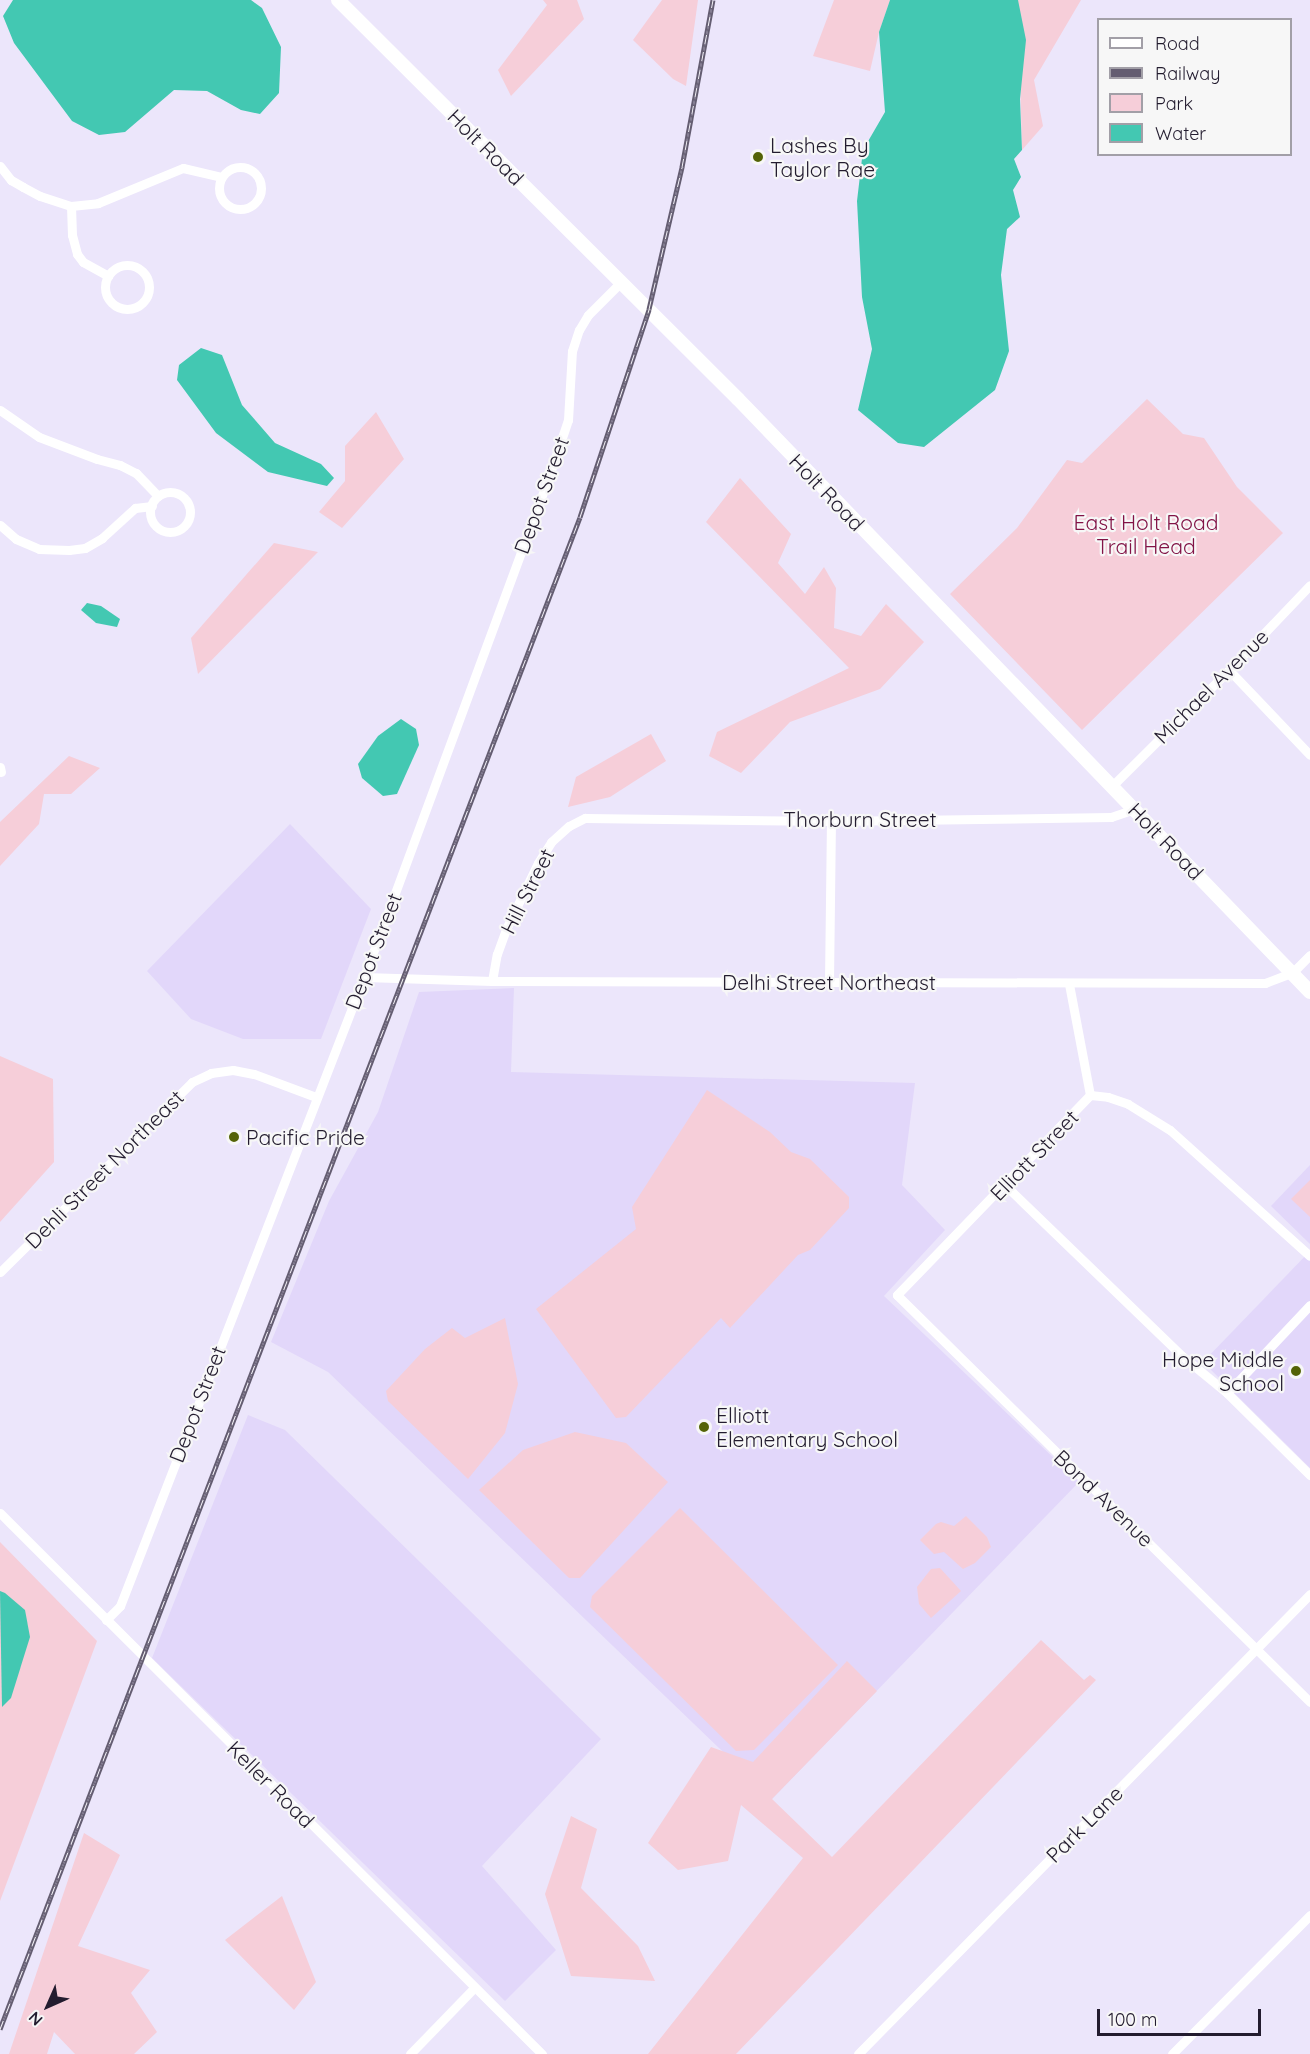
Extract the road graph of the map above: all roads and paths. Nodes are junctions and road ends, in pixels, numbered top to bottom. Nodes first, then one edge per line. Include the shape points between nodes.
1 (338, 0) edge
2 (0, 166) edge
3 (221, 177) junction
4 (71, 206) junction
5 (108, 276) junction
6 (621, 282) junction
7 (0, 410) edge
8 (158, 496) junction
9 (152, 506) junction
10 (0, 525) edge
11 (1310, 585) edge
12 (1229, 670) junction
13 (1310, 755) edge
14 (1112, 786) junction
15 (1134, 809) junction
16 (585, 818) joint
17 (831, 821) junction
18 (1310, 955) edge
19 (1293, 972) junction
20 (364, 977) junction
21 (492, 981) junction
22 (829, 982) junction
23 (1069, 984) junction
24 (1310, 992) edge
25 (1090, 1095) junction
26 (316, 1097) junction
27 (1005, 1185) junction
28 (1310, 1256) edge
29 (0, 1272) edge
30 (897, 1295) joint
31 (1310, 1305) edge
32 (1227, 1393) junction
33 (1310, 1474) edge
34 (0, 1513) edge
35 (1310, 1594) edge
36 (106, 1620) junction
37 (1257, 1648) junction
38 (1310, 1702) edge
39 (1310, 1915) edge
40 (474, 1988) junction
41 (410, 2054) edge
42 (542, 2054) edge
43 (858, 2054) edge
44 (1172, 2054) edge

1 - 6 main road, Holt Road
2 - 4 street via 23,187
3 - 3 street via 234,167 250,169 262,188 260,196 245,209 226,205 218,191
3 - 4 street via 183,168 98,203
4 - 5 street via 77,254 83,262
5 - 5 street via 126,265 140,269 148,281 144,301 132,308 112,303 106,290
6 - 14 main road, Holt Road
6 - 20 street, Depot Street via 588,315 579,330 572,351 570,404 560,445
7 - 8 street via 39,437 128,469
8 - 9 street
8 - 9 street via 167,492 182,495 190,506 189,519 176,531 162,530 151,517
9 - 10 street via 135,508 85,548 39,549 16,539
11 - 12 street, Michael Avenue
12 - 13 street
12 - 14 street, Michael Avenue
14 - 15 main road, Holt Road
15 - 17 street, Thorburn Street via 1111,817
15 - 19 main road, Holt Road
16 - 17 street, Thorburn Street
16 - 21 street, Hill Street via 551,842 538,863 507,927
17 - 22 street
18 - 19 street
19 - 23 street, Delhi Street Northeast via 1264,983
19 - 24 main road, Holt Road
20 - 21 street, Delhi Street Northeast
20 - 26 street, Depot Street
21 - 22 street, Delhi Street Northeast
22 - 23 street, Delhi Street Northeast
23 - 25 street, Elliott Street
25 - 27 street, Elliott Street
25 - 28 street via 1128,1104 1170,1130
26 - 29 street, Dehli Street Northeast via 233,1070 211,1073 192,1082
26 - 36 street, Depot Street via 120,1606
27 - 30 street, Elliott Street
27 - 32 street via 1182,1356
30 - 37 street, Bond Avenue
31 - 32 street
32 - 33 street
34 - 36 street, Keller Road
35 - 37 street, Park Lane
36 - 40 street, Keller Road
37 - 38 street, Bond Avenue
37 - 43 street, Park Lane
39 - 44 street
40 - 41 street
40 - 42 street, Keller Road

